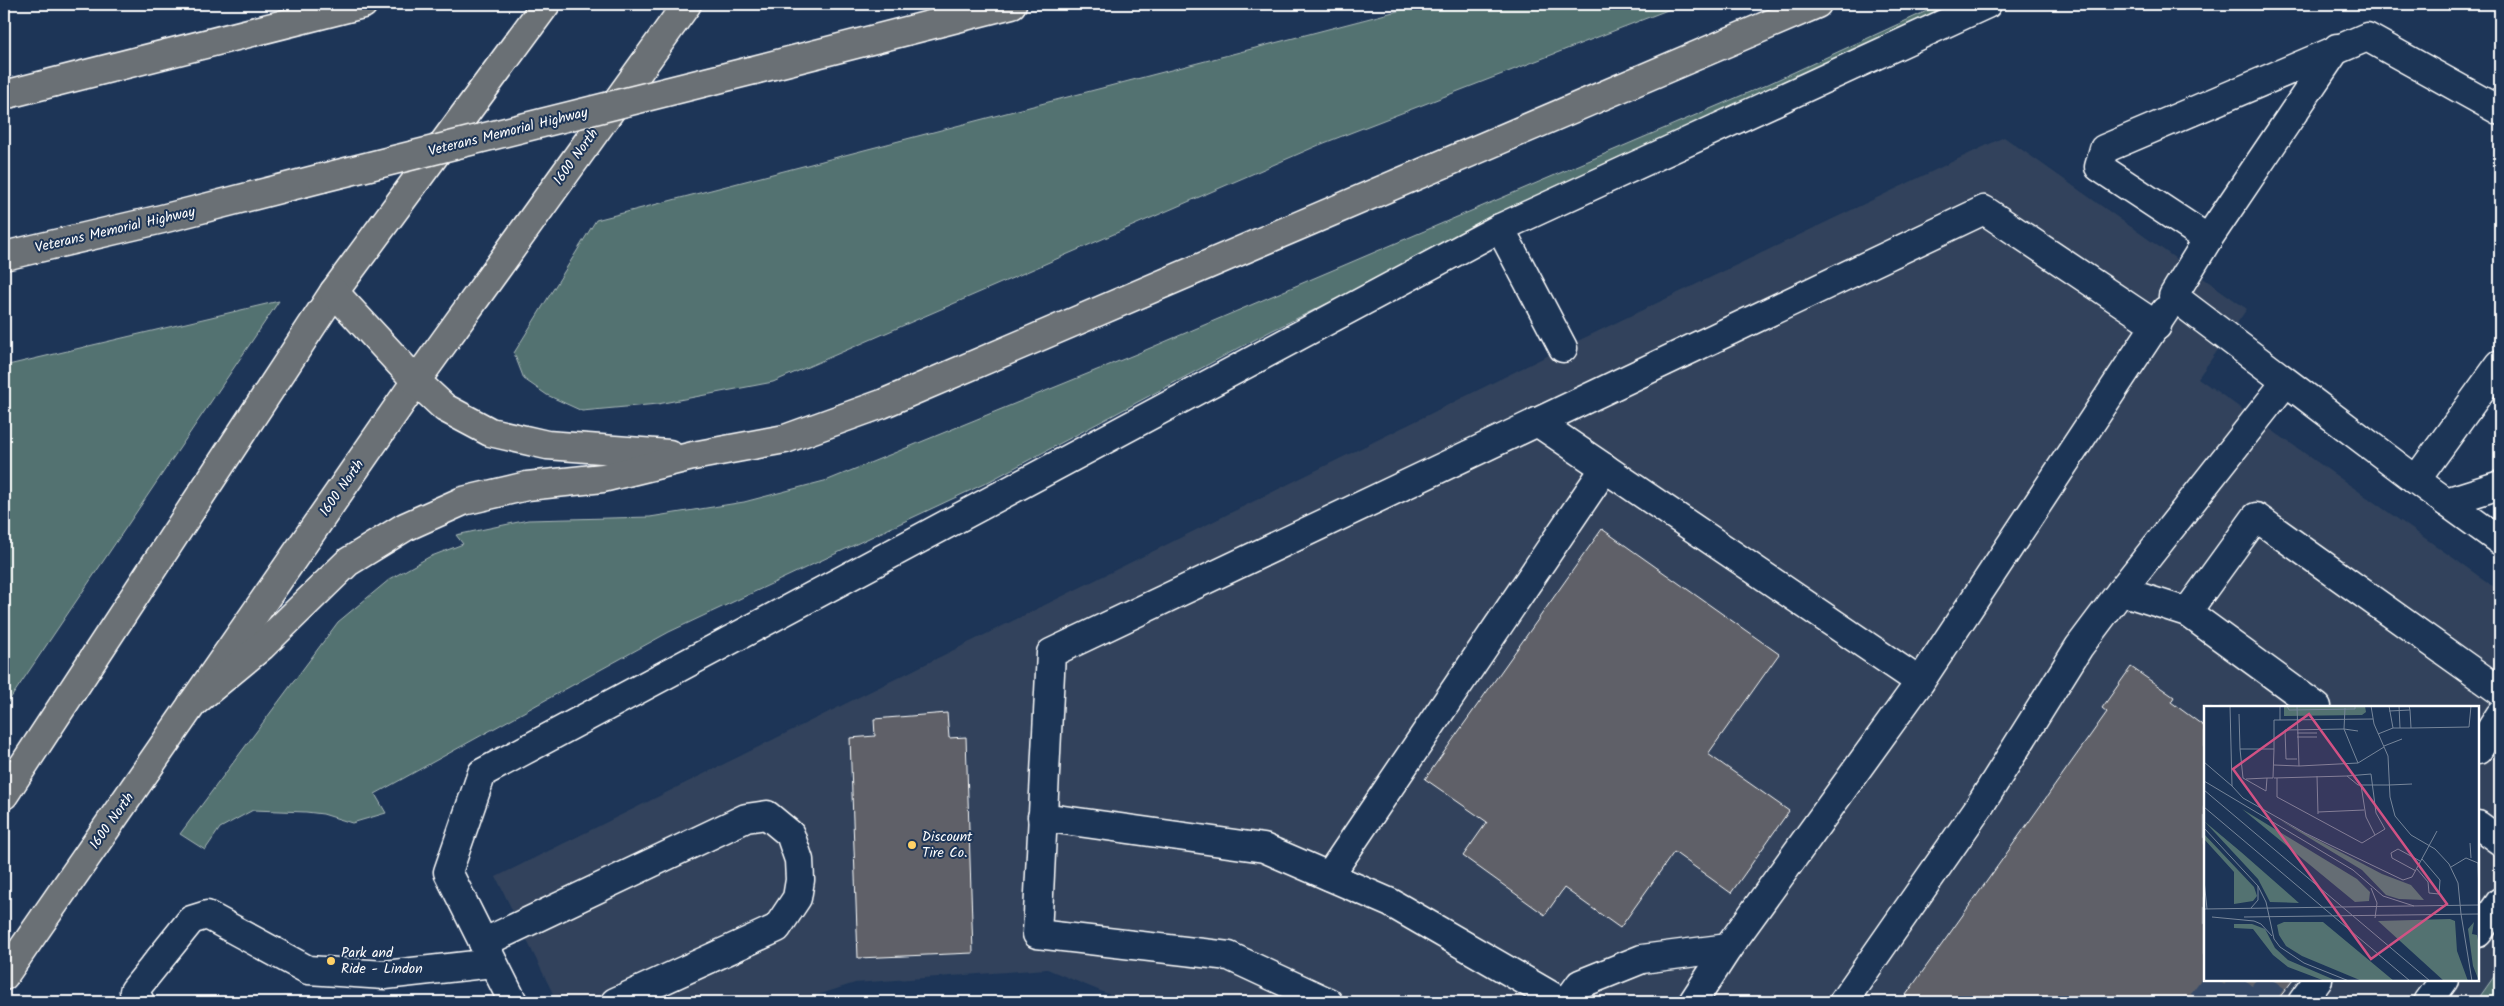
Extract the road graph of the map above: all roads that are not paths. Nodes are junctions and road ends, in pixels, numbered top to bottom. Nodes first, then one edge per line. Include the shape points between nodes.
1 (363, 4) edge
2 (546, 4) edge
3 (686, 4) edge
4 (1012, 4) edge
5 (1817, 4) edge
6 (1987, 4) edge
7 (2337, 48) junction
8 (4, 95) edge
9 (2500, 111) edge
10 (1500, 228) junction
11 (2208, 238) junction
12 (4, 256) edge
13 (334, 292) junction
14 (2173, 296) junction
15 (2157, 326) junction
16 (1563, 348) dead end
17 (2500, 364) edge
18 (416, 380) junction
19 (2286, 383) junction
20 (1537, 422) junction
21 (693, 456) junction
22 (1605, 468) junction
23 (2416, 480) junction
24 (2500, 485) edge
25 (2446, 502) junction
26 (2500, 541) edge
27 (2121, 591) junction
28 (2186, 612) junction
29 (1920, 682) junction
30 (2500, 691) edge
31 (192, 704) junction
32 (2316, 706) edge
33 (2500, 715) edge
34 (2479, 748) edge
35 (4, 795) edge
36 (1042, 817) junction
37 (2479, 825) edge
38 (2500, 841) edge
39 (1329, 876) junction
40 (2500, 902) edge
41 (2479, 933) edge
42 (1728, 948) junction
43 (488, 953) junction
44 (4, 976) edge
45 (2317, 981) edge
46 (2443, 981) edge
47 (140, 1002) edge
48 (513, 1002) edge
49 (615, 1002) edge
50 (1328, 1002) edge
51 (1562, 1002) edge
52 (1567, 1002) edge
53 (1693, 1002) edge
54 (1843, 1002) edge
55 (2302, 1002) edge
56 (2428, 1002) edge

1 - 8 main road
2 - 13 main road
3 - 18 main road, 1600 North
4 - 12 main road, Veterans Memorial Highway, bridge
5 - 21 main road via 882,404 785,439
6 - 10 lane
7 - 9 lane via 2367,37
7 - 11 lane
7 - 11 lane via 2104,148 2099,167
10 - 16 lane
10 - 43 lane via 482,773 448,872
11 - 14 lane
13 - 18 main road
13 - 35 main road
14 - 15 lane
14 - 19 lane
15 - 20 lane via 1984,210
15 - 29 lane
17 - 23 lane
18 - 21 main road via 445,408 490,432 547,444
18 - 31 main road, 1600 North
19 - 23 lane
19 - 27 lane
20 - 22 lane
20 - 36 lane via 1051,653
21 - 31 main road via 604,478 527,486 463,501 405,527 348,562 262,646
22 - 29 lane
22 - 39 lane
23 - 25 lane
24 - 25 lane
25 - 26 lane
27 - 28 lane
27 - 54 lane via 2080,647 1978,807
28 - 30 lane via 2256,517
28 - 32 lane
29 - 42 lane
31 - 44 main road, 1600 North
33 - 34 lane
36 - 39 lane via 1264,848
36 - 50 lane via 1036,934 1229,956
37 - 38 lane
39 - 51 lane via 1391,903
40 - 41 lane
42 - 52 lane via 1642,959 1580,984
42 - 53 lane
43 - 47 lane via 385,975 308,970 207,915 191,920 134,991
43 - 48 lane
43 - 49 lane via 746,818 767,815 790,834 799,860 800,880 797,898 777,928
45 - 55 lane
46 - 56 lane

